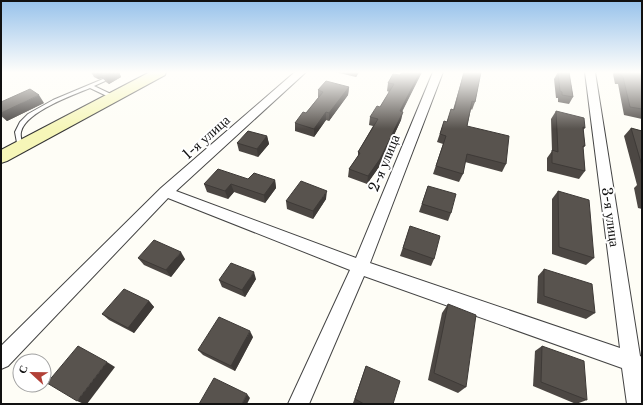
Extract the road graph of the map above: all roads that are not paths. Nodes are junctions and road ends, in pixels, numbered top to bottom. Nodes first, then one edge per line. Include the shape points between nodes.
1 (78, 91) edge
2 (100, 91) edge
3 (125, 91) edge
4 (280, 91) edge
5 (430, 91) edge
6 (593, 91) edge
7 (113, 98) junction
8 (20, 147) junction
9 (1, 157) edge
10 (166, 192) junction
11 (360, 267) junction
12 (1, 359) edge
13 (637, 365) edge
14 (298, 404) edge
15 (637, 404) edge

1 - 8 lane via 54,100 24,121 18,131
2 - 7 lane
3 - 7 main road
4 - 10 street, 1-я улица
5 - 11 street, 2-я улица
6 - 13 street, 3-я улица
7 - 8 main road
8 - 9 main road
10 - 11 street
10 - 12 street, 1-я улица
11 - 13 street
11 - 14 street, 2-я улица
13 - 15 street, 3-я улица

